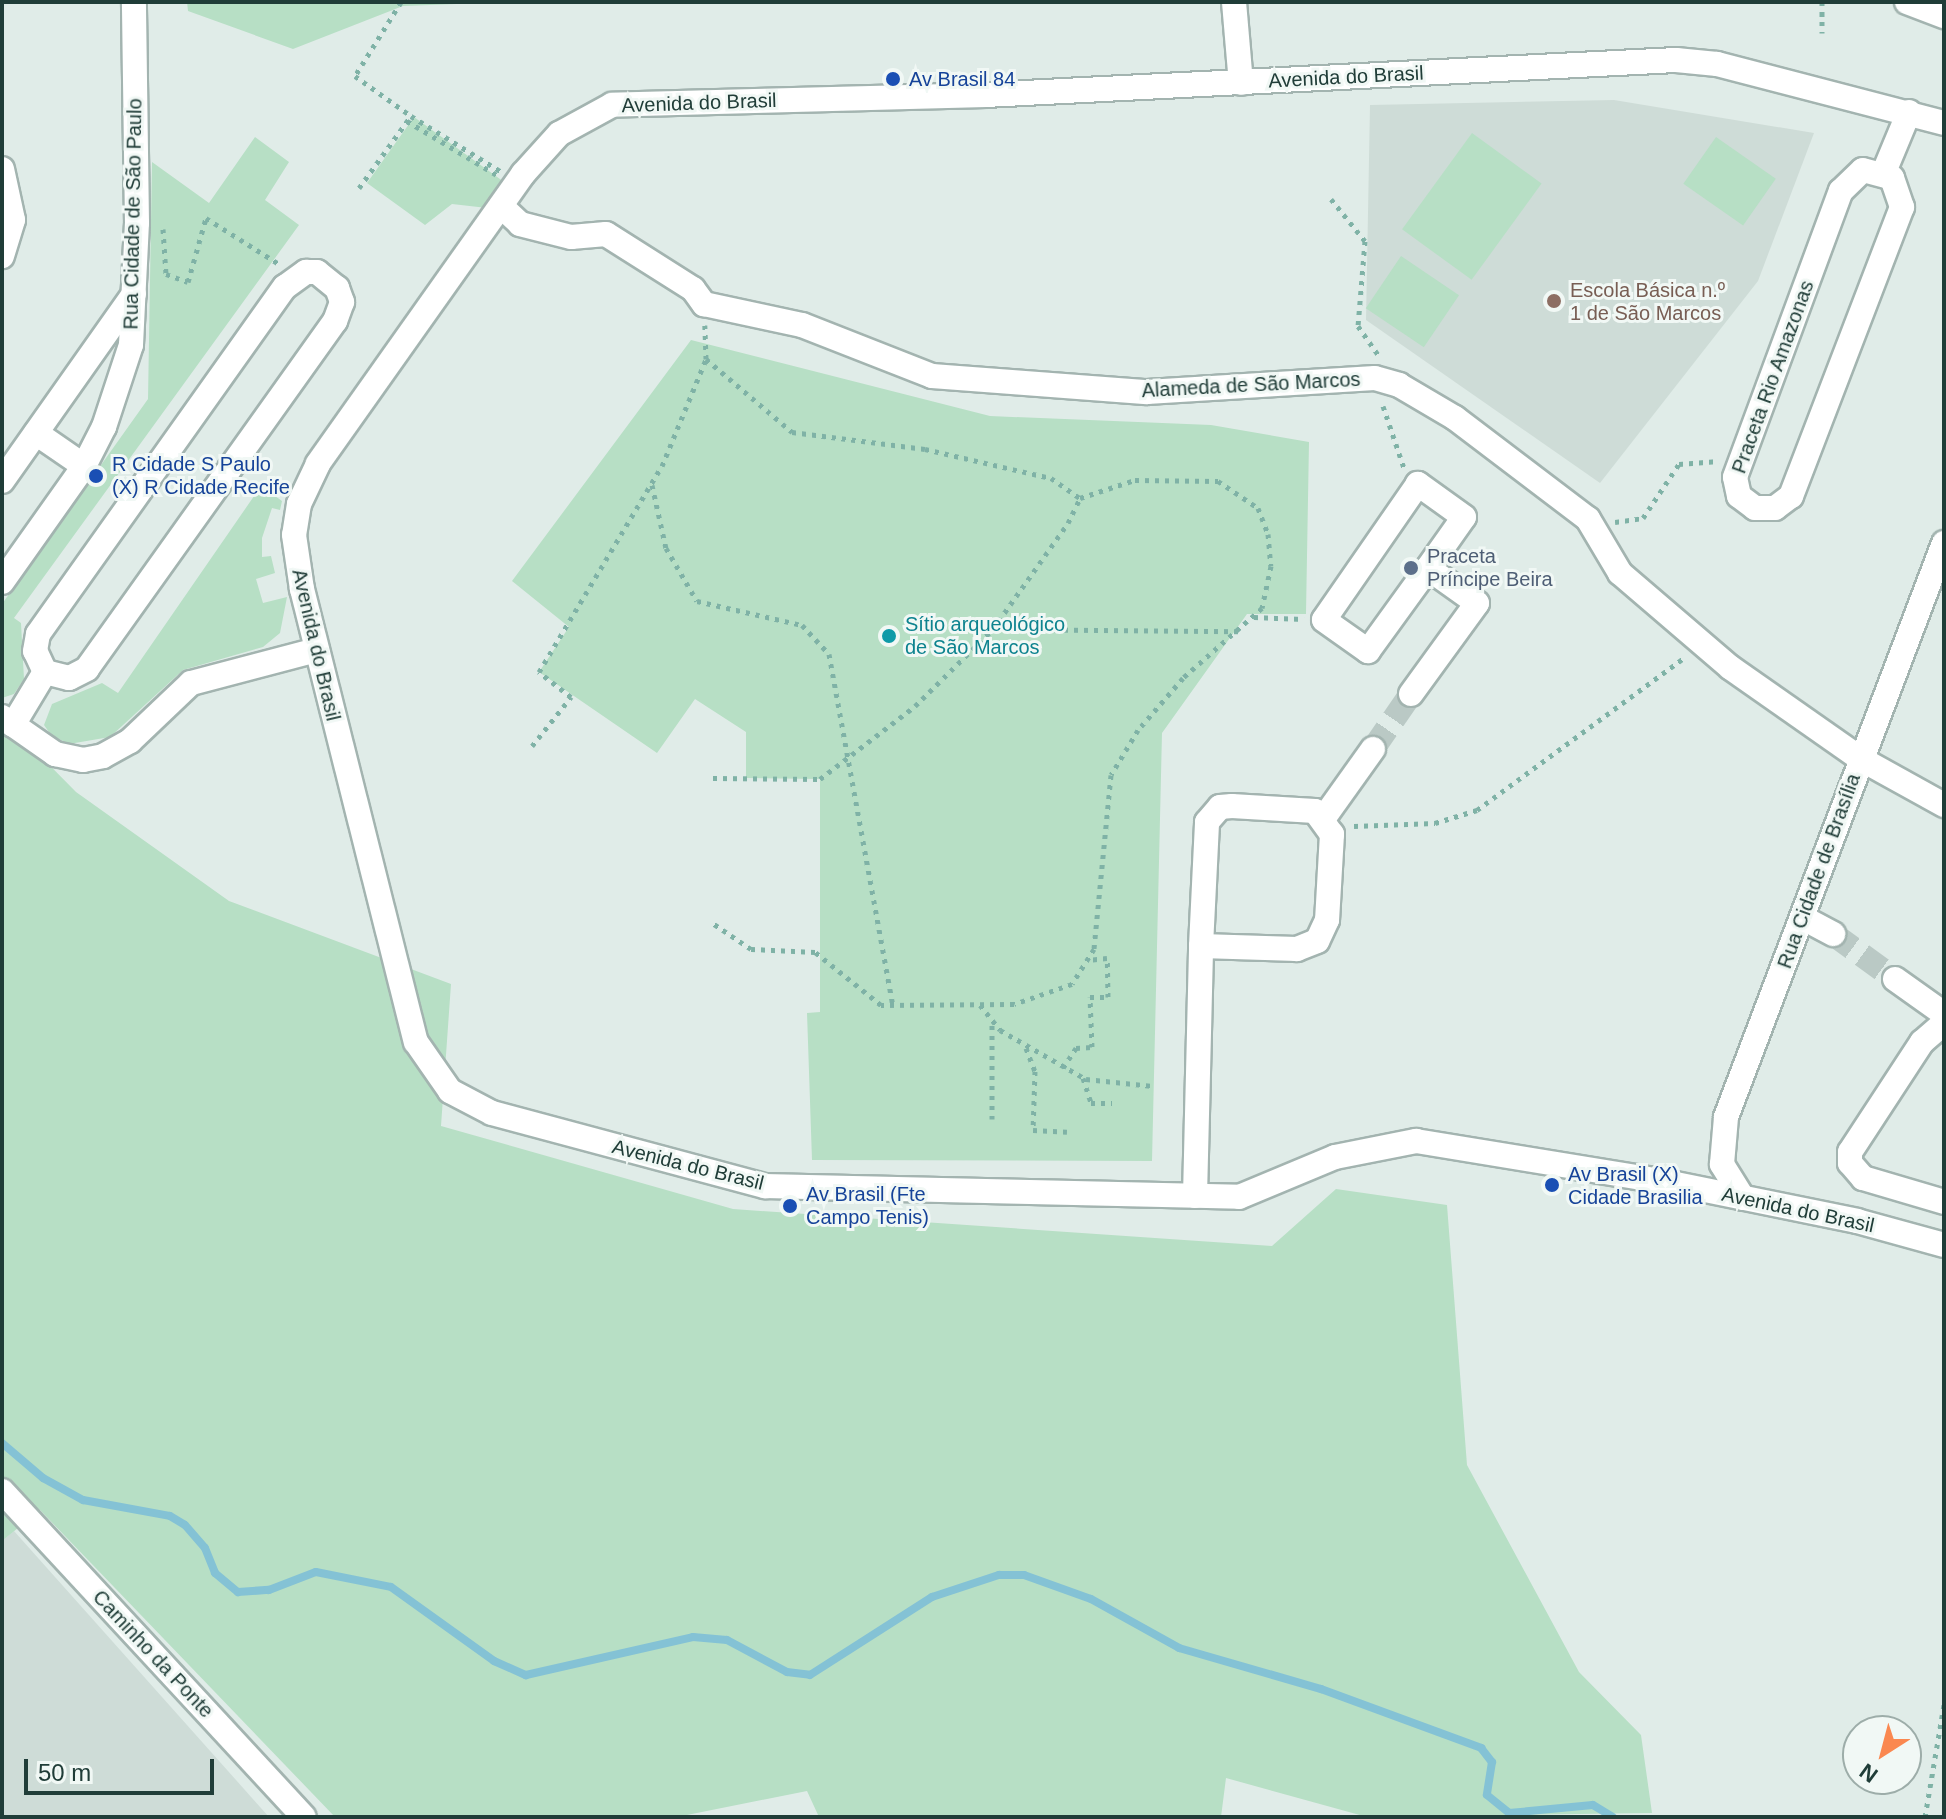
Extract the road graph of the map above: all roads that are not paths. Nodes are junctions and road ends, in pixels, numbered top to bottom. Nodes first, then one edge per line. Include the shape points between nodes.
1 (134, 2) edge
2 (1234, 2) edge
3 (1907, 2) edge
4 (1944, 16) edge
5 (1241, 83) junction
6 (1909, 112) junction
7 (1944, 123) edge
8 (2, 169) edge
9 (1884, 172) junction
10 (511, 191) junction
11 (2, 256) edge
12 (135, 293) junction
13 (36, 433) junction
14 (84, 466) junction
15 (2, 481) edge
16 (1944, 543) edge
17 (1428, 568) junction
18 (2, 582) edge
19 (317, 650) junction
20 (45, 672) junction
21 (1411, 694) tunnel mouth
22 (7, 721) edge
23 (1373, 749) tunnel mouth
24 (1861, 759) junction
25 (1944, 805) edge
26 (1326, 823) junction
27 (1805, 919) junction
28 (1833, 934) tunnel mouth
29 (1201, 946) junction
30 (1895, 979) tunnel mouth
31 (1944, 1014) edge
32 (1944, 1023) edge
33 (1195, 1196) junction
34 (1743, 1198) junction
35 (1944, 1202) edge
36 (1944, 1245) edge
37 (2, 1491) edge
38 (304, 1817) edge

1 - 12 street, Rua Cidade de São Paulo
2 - 5 street
3 - 4 street
5 - 6 street, Avenida do Brasil via 1676,60 1717,64
5 - 10 street, Avenida do Brasil via 612,105 559,134
6 - 7 street, Avenida do Brasil
6 - 9 street
8 - 11 street via 13,220
9 - 9 street, Praceta Rio Amazonas via 1899,187 1902,207 1791,496 1765,510 1746,503 1735,487 1740,465 1841,191 1863,170
10 - 19 street, Avenida do Brasil via 305,487 294,550
10 - 24 street, Alameda de São Marcos via 520,224 571,237 606,234 693,289 704,304 802,325 932,376 1147,392 1375,378 1399,385 1455,418 1592,525 1620,573 1703,643
12 - 13 street
12 - 14 street, Rua Cidade de São Paulo via 124,369
13 - 14 street
13 - 15 street
14 - 18 street, Rua Cidade de São Paulo
16 - 24 street, Rua Cidade de Brasília
17 - 17 street via 1464,517 1418,484 1324,620 1368,651
17 - 21 street via 1477,603
19 - 22 street via 191,683 130,741 103,756 83,760 55,754
19 - 33 street, Avenida do Brasil via 416,1042 450,1091 492,1113 765,1186
20 - 20 street via 69,678 87,669 335,321 342,302 328,279 317,272 294,278 38,634 35,651
20 - 22 street
23 - 26 street
24 - 25 street, Alameda de São Marcos
24 - 27 street, Rua Cidade de Brasília via 1816,870
26 - 29 street via 1327,920 1317,941 1297,949
26 - 29 street via 1305,808 1232,806 1213,813 1207,822
27 - 28 street
27 - 34 street, Rua Cidade de Brasília via 1740,1071 1721,1139 1722,1164
29 - 33 street
30 - 31 street
32 - 35 street via 1922,1042 1850,1152 1850,1163 1863,1178
33 - 34 street, Avenida do Brasil via 1239,1197 1335,1157 1416,1141
34 - 36 street, Avenida do Brasil
37 - 38 street, Caminho da Ponte

